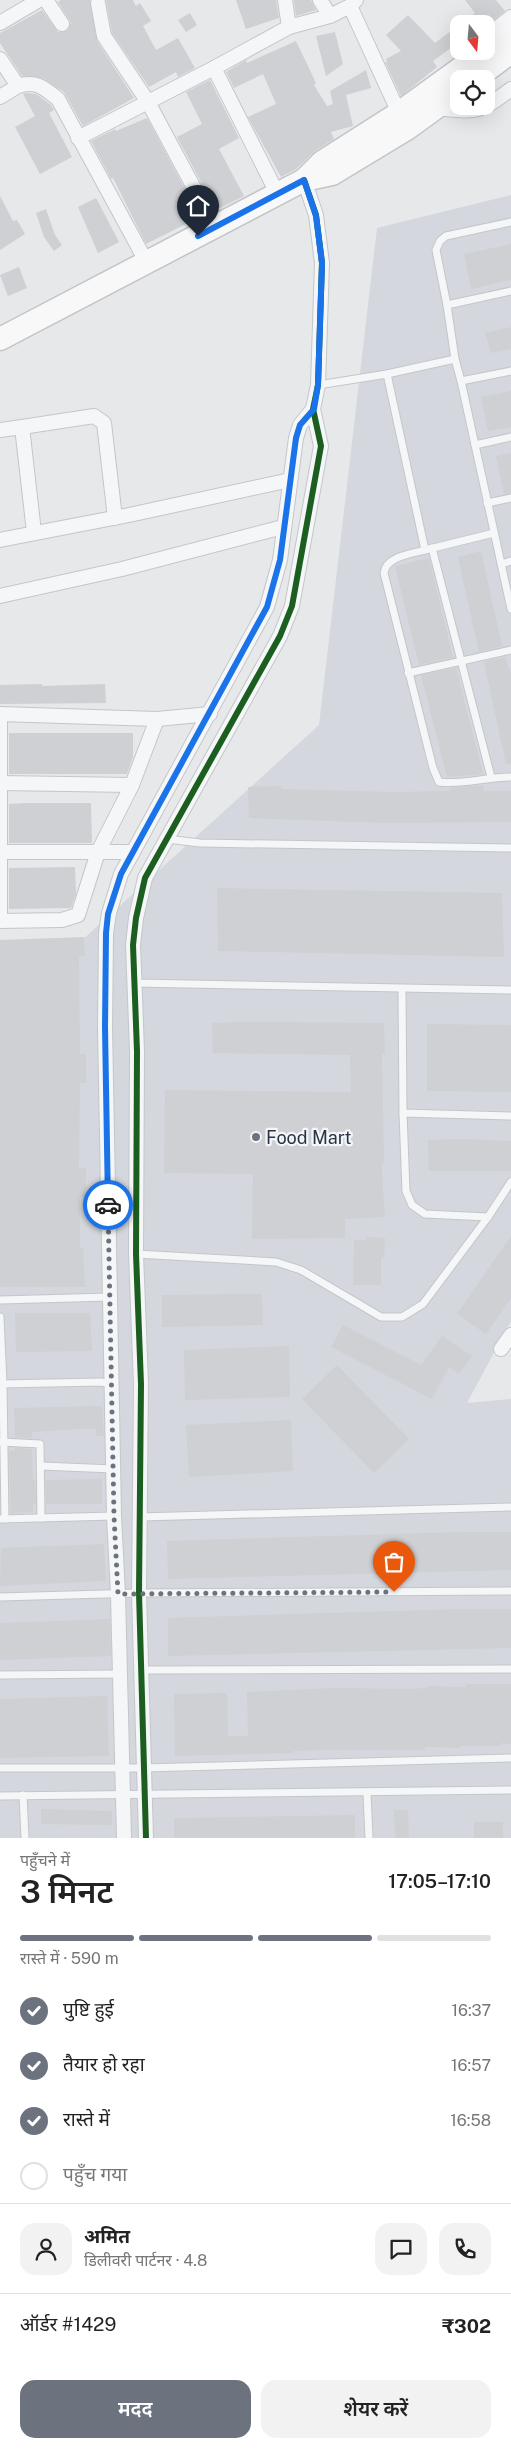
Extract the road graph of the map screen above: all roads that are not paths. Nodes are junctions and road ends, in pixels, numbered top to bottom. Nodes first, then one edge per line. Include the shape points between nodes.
1 (39, 0) edge
2 (46, 0) edge
3 (285, 0) edge
4 (320, 0) edge
5 (98, 3) dead end
6 (353, 3) edge
7 (330, 16) junction
8 (511, 17) edge
9 (0, 23) edge
10 (62, 24) dead end
11 (289, 27) junction
12 (511, 32) edge
13 (495, 42) edge
14 (495, 46) edge
15 (0, 59) edge
16 (480, 60) edge
17 (214, 68) junction
18 (18, 86) junction
19 (511, 89) edge
20 (444, 95) edge
21 (0, 98) edge
22 (148, 102) junction
23 (399, 113) junction
24 (78, 138) junction
25 (304, 180) junction
26 (278, 195) junction
27 (511, 222) edge
28 (215, 227) junction
29 (148, 263) junction
30 (511, 291) edge
31 (447, 305) junction
32 (0, 339) edge
33 (455, 359) junction
34 (511, 370) edge
35 (387, 374) junction
36 (460, 381) junction
37 (318, 385) junction
38 (314, 409) junction
39 (22, 427) junction
40 (0, 430) edge
41 (511, 437) edge
42 (475, 445) junction
43 (290, 480) junction
44 (511, 498) edge
45 (487, 503) junction
46 (115, 518) junction
47 (283, 527) junction
48 (34, 532) junction
49 (494, 533) junction
50 (0, 540) edge
51 (429, 549) junction
52 (511, 561) edge
53 (501, 564) junction
54 (0, 596) edge
55 (511, 610) edge
56 (511, 650) edge
57 (462, 661) junction
58 (408, 673) junction
59 (0, 714) edge
60 (210, 714) junction
61 (158, 719) junction
62 (511, 776) edge
63 (491, 777) junction
64 (1, 783) edge
65 (132, 785) junction
66 (166, 839) junction
67 (511, 848) edge
68 (1, 852) edge
69 (98, 852) junction
70 (133, 852) junction
71 (0, 921) edge
72 (134, 982) junction
73 (402, 990) junction
74 (511, 990) edge
75 (403, 1114) junction
76 (511, 1116) edge
77 (511, 1182) edge
78 (488, 1217) junction
79 (136, 1254) junction
80 (109, 1297) junction
81 (0, 1300) edge
82 (0, 1317) edge
83 (511, 1336) edge
84 (501, 1349) dead end
85 (2, 1384) edge
86 (112, 1384) junction
87 (2, 1442) edge
88 (41, 1466) junction
89 (114, 1469) junction
90 (511, 1507) edge
91 (114, 1516) junction
92 (140, 1517) junction
93 (40, 1518) junction
94 (2, 1519) edge
95 (511, 1591) edge
96 (139, 1593) junction
97 (118, 1594) junction
98 (0, 1597) edge
99 (511, 1669) edge
100 (142, 1670) junction
101 (120, 1674) junction
102 (0, 1675) edge
103 (511, 1758) edge
104 (120, 1767) junction
105 (0, 1768) edge
106 (143, 1768) junction
107 (511, 1790) edge
108 (144, 1793) junction
109 (367, 1793) junction
110 (122, 1794) junction
111 (23, 1795) junction
112 (0, 1796) edge
113 (25, 1838) edge
114 (124, 1838) edge
115 (146, 1838) edge
116 (369, 1838) edge

1 - 9 street
2 - 10 street
3 - 11 street
4 - 7 street
5 - 22 street via 104,36
6 - 7 street
6 - 23 street
7 - 11 street
8 - 13 street
11 - 17 street
12 - 14 main road
15 - 18 street
16 - 20 main road
17 - 22 street
17 - 26 street
18 - 21 street
18 - 24 street via 38,83 58,99
19 - 20 street via 488,106 473,111
20 - 23 main road
20 - 25 main road via 408,128 332,174
22 - 24 street
22 - 28 street
23 - 25 main road via 322,162
24 - 29 street
25 - 26 main road
25 - 37 street via 316,216 322,263
26 - 28 main road
27 - 31 lane via 446,236 440,241 436,250
28 - 29 main road
29 - 32 main road
30 - 31 lane
31 - 33 lane
33 - 35 lane
33 - 36 lane
34 - 36 lane
35 - 37 lane
35 - 51 lane
36 - 42 lane
37 - 38 street
38 - 43 street via 300,425
38 - 66 street via 321,446 292,606 280,636
39 - 40 street
39 - 46 street via 94,416 100,418 104,423
39 - 48 street
41 - 42 lane
42 - 45 lane
43 - 46 street
43 - 47 street
44 - 45 lane
45 - 49 lane
46 - 48 street
47 - 54 street via 122,569
47 - 60 street via 280,560 267,607
48 - 50 street
49 - 51 lane
49 - 53 lane
51 - 57 lane
51 - 58 lane via 390,561 385,567
52 - 53 lane
53 - 55 lane
56 - 57 lane
57 - 58 lane
57 - 63 lane
58 - 63 lane via 439,782 458,784
59 - 61 street
59 - 64 street
60 - 61 street
60 - 70 street
61 - 65 street
62 - 63 lane
64 - 65 street
64 - 68 street
65 - 69 street
66 - 67 lane
66 - 72 street via 145,878 136,918
68 - 69 street
68 - 71 street
69 - 70 street
69 - 71 street via 78,915 62,920
70 - 80 street via 121,874 108,914 106,933
72 - 73 lane
72 - 79 street
73 - 74 lane
73 - 75 lane
75 - 76 lane
75 - 78 lane via 406,1191 412,1205 425,1214
77 - 78 lane
78 - 79 lane via 423,1304 402,1317 381,1317 301,1270 276,1262
79 - 92 street via 141,1384
80 - 81 lane
80 - 86 street
82 - 85 lane
83 - 84 street
85 - 86 lane
85 - 87 lane
86 - 89 street
87 - 88 lane via 40,1444
87 - 94 lane
88 - 89 lane
88 - 93 lane
89 - 91 street
90 - 92 lane
91 - 93 lane
91 - 97 street
92 - 96 street
93 - 94 lane
95 - 96 lane
96 - 97 lane
96 - 100 street
97 - 98 lane
97 - 101 street
99 - 100 lane
100 - 106 street
101 - 102 lane
101 - 104 street
103 - 106 lane
104 - 105 lane
104 - 106 lane
104 - 110 street
106 - 108 street
107 - 109 lane
108 - 109 lane
108 - 110 lane
108 - 115 street
109 - 116 lane
110 - 111 lane
110 - 114 street
111 - 112 lane
111 - 113 lane

